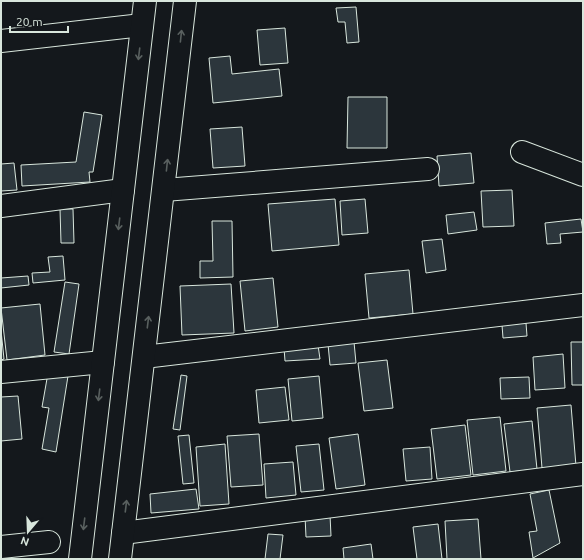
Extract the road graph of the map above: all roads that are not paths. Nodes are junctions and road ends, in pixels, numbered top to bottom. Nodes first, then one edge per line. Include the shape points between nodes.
1 (145, 1) edge
2 (185, 1) edge
3 (142, 25) junction
4 (1, 41) edge
5 (522, 152) dead end
6 (428, 169) dead end
7 (583, 175) edge
8 (123, 190) junction
9 (164, 190) junction
10 (1, 206) edge
11 (583, 305) edge
12 (144, 357) junction
13 (103, 362) junction
14 (1, 372) edge
15 (583, 474) edge
16 (123, 533) junction
17 (49, 542) dead end
18 (1, 547) edge
19 (80, 559) edge
20 (120, 559) edge

1 - 3 street
9 -> 2 street
3 - 4 street
3 -> 8 street
5 - 7 street
6 - 9 street
8 - 10 street
8 -> 13 street
12 -> 9 street
11 - 12 street
16 -> 12 street
13 - 14 street
13 -> 19 street
15 - 16 street
16 - 20 street
17 - 18 street

